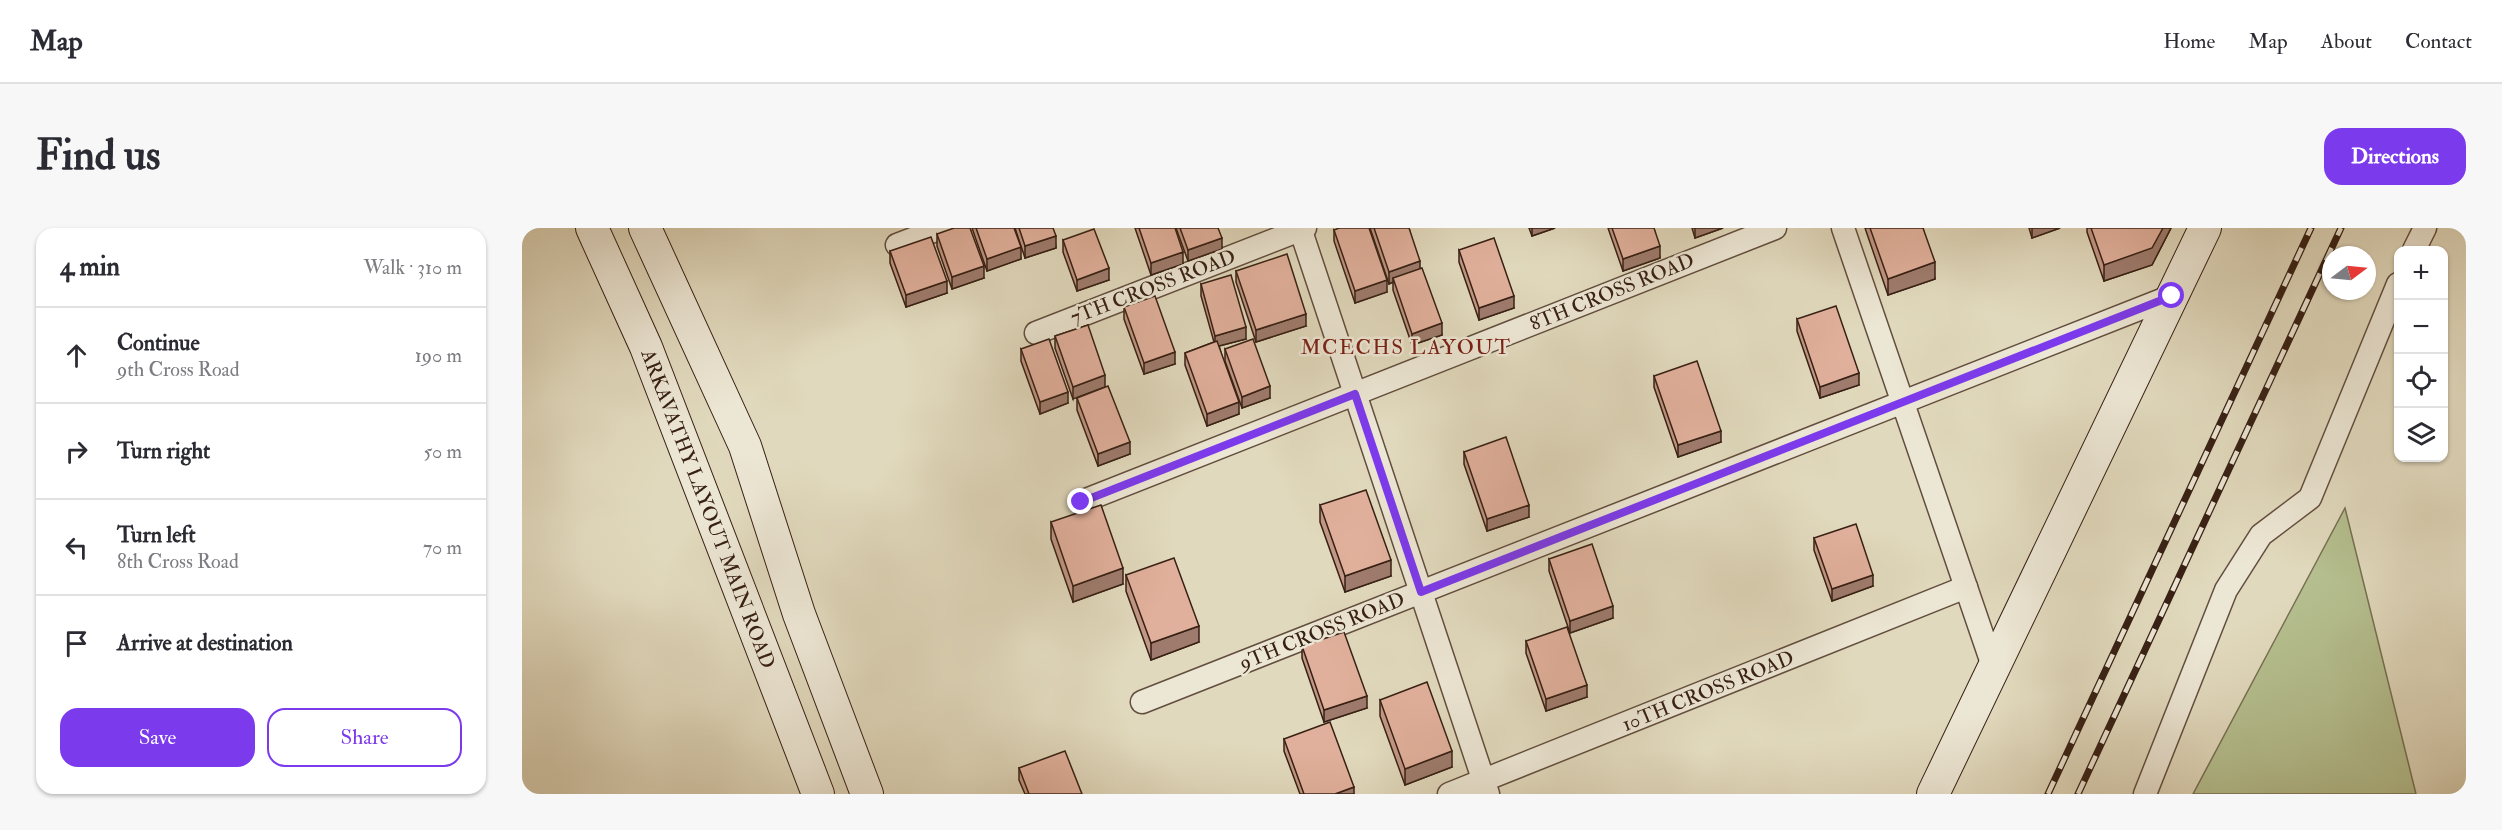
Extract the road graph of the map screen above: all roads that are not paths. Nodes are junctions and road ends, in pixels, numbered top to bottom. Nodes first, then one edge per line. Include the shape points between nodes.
1 (592, 228) edge
2 (645, 228) edge
3 (941, 228) edge
4 (1775, 228) edge
5 (1843, 228) edge
6 (2205, 228) edge
7 (2425, 228) edge
8 (1302, 229) edge
9 (897, 245) dead end
10 (2416, 246) edge
11 (2394, 294) edge
12 (2172, 296) junction
13 (691, 326) junction
14 (1036, 333) dead end
15 (646, 347) junction
16 (1355, 394) junction
17 (1903, 403) junction
18 (1081, 502) dead end
19 (1966, 587) junction
20 (1421, 592) junction
21 (1994, 669) junction
22 (1142, 702) dead end
23 (1486, 787) edge
24 (818, 794) edge
25 (867, 794) edge
26 (1449, 794) edge
27 (1933, 794) edge
28 (2145, 794) edge

1 - 15 main road, ARKAVATHY LAYOUT MAIN ROAD
2 - 13 main road
3 - 9 street
4 - 16 street, 8TH CROSS ROAD
5 - 17 street
6 - 12 main road
7 - 10 street
8 - 14 street, 7TH CROSS ROAD
8 - 16 street
11 - 28 street via 2310,498 2261,535 2226,590
12 - 17 street, 9TH CROSS ROAD
12 - 21 main road
13 - 15 main road
13 - 25 main road via 745,446 799,614
15 - 24 main road, ARKAVATHY LAYOUT MAIN ROAD
16 - 18 street, 8TH CROSS ROAD
16 - 20 street
17 - 19 street
17 - 20 street, 9TH CROSS ROAD
19 - 21 street
19 - 23 street, 10TH CROSS ROAD
20 - 22 street, 9TH CROSS ROAD
20 - 23 street
21 - 27 main road
23 - 26 street, 10TH CROSS ROAD

